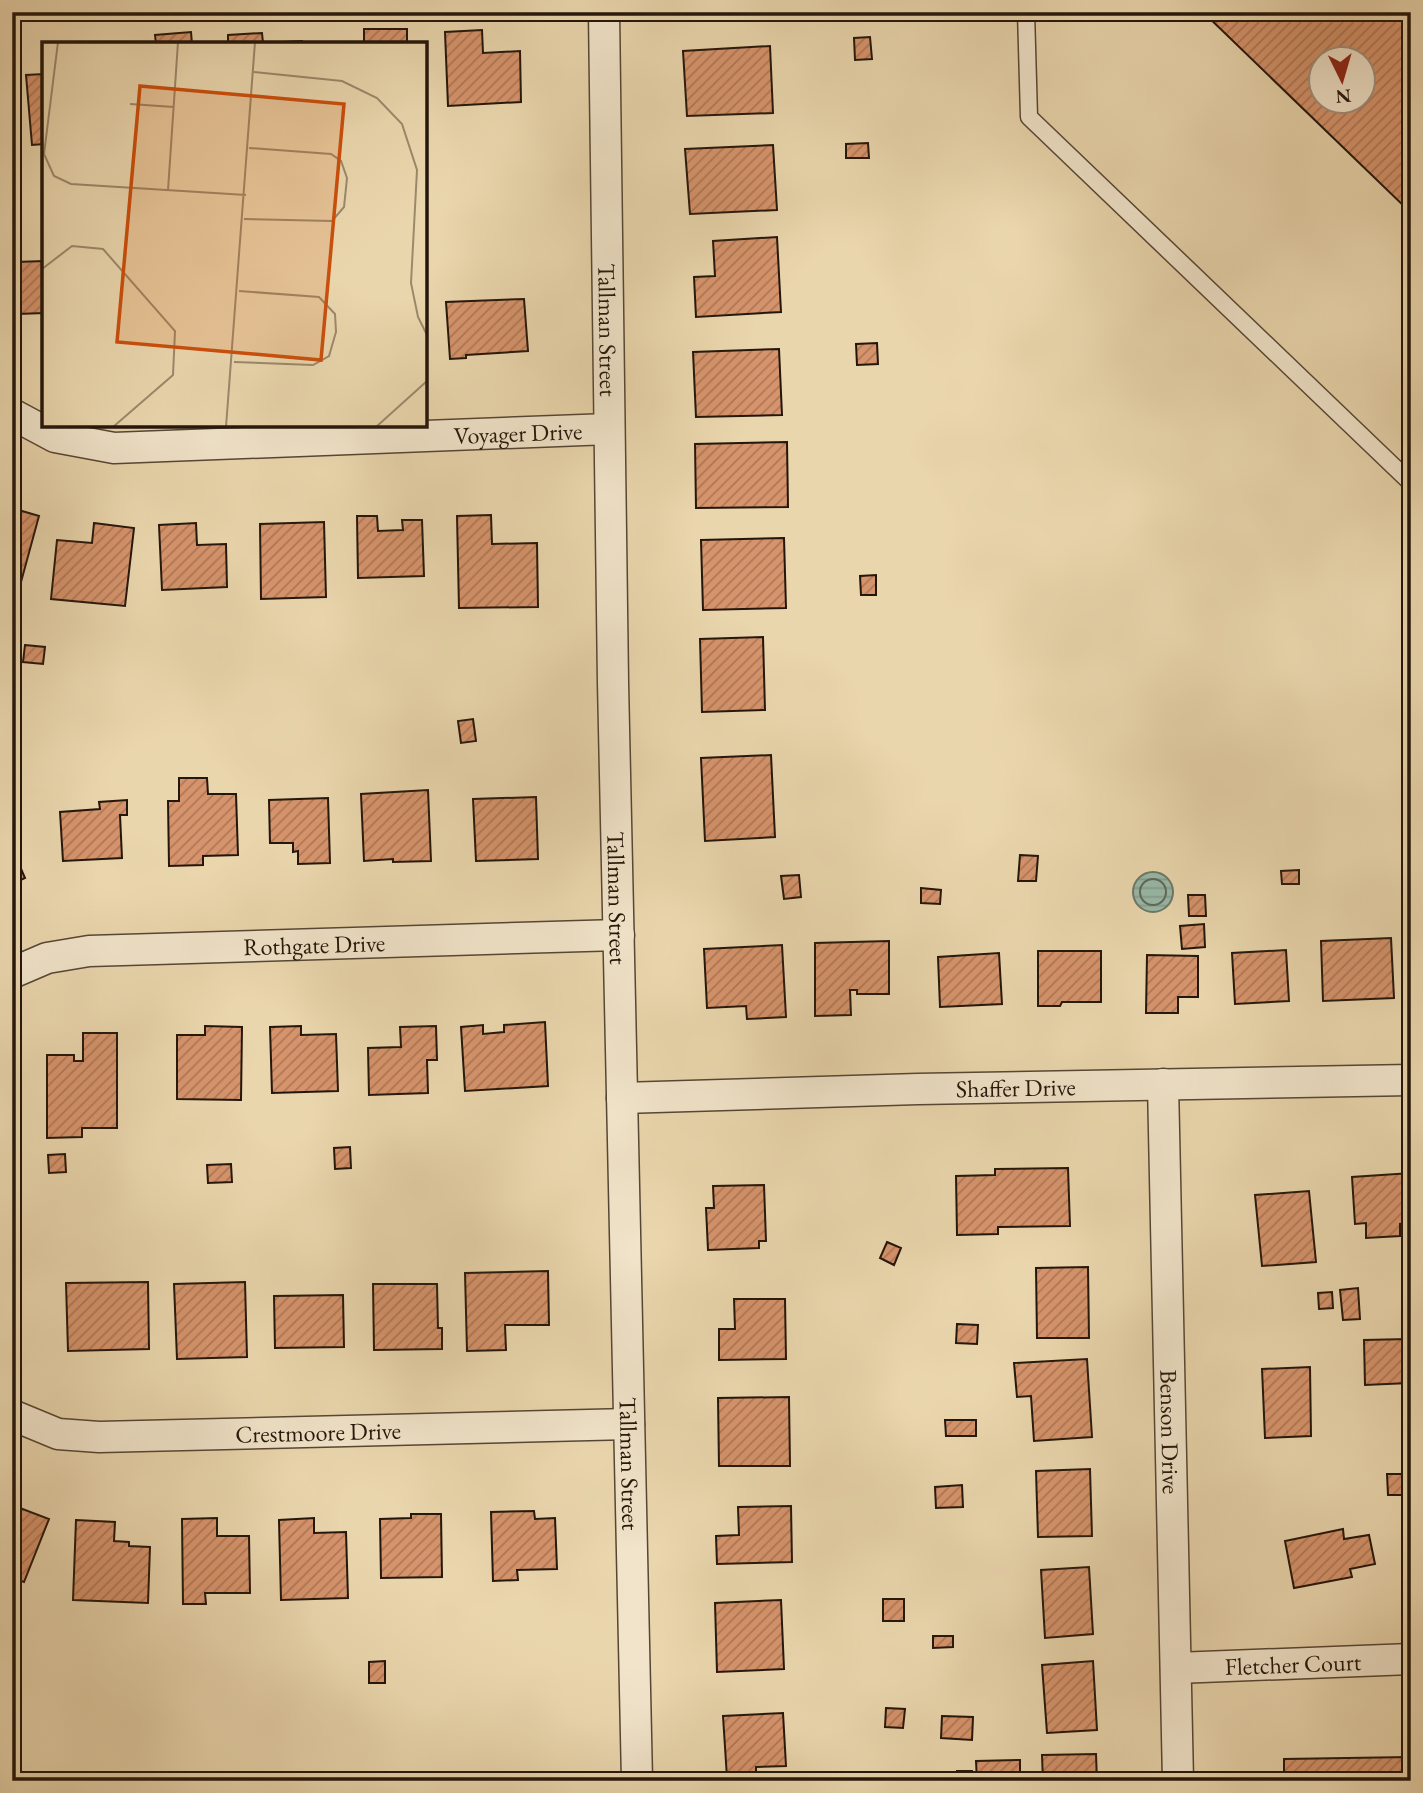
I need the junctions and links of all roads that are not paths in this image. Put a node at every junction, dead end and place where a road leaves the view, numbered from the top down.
1 (604, 12) edge
2 (1026, 12) edge
3 (12, 414) edge
4 (610, 429) junction
5 (1411, 483) edge
6 (619, 935) junction
7 (12, 973) edge
8 (1411, 1080) edge
9 (1163, 1084) junction
10 (622, 1098) junction
11 (12, 1415) edge
12 (629, 1424) junction
13 (1411, 1660) edge
14 (1176, 1668) junction
15 (637, 1781) edge
16 (1178, 1781) edge

1 - 4 street, Tallman Street
2 - 5 lane
3 - 4 street, Voyager Drive
4 - 6 street, Tallman Street
6 - 7 street, Rothgate Drive
6 - 10 street, Tallman Street
8 - 9 street, Shaffer Drive
9 - 10 street, Shaffer Drive
9 - 14 street, Benson Drive
10 - 12 street, Tallman Street
11 - 12 street, Crestmoore Drive
12 - 15 street, Tallman Street
13 - 14 street, Fletcher Court
14 - 16 street, Benson Drive

